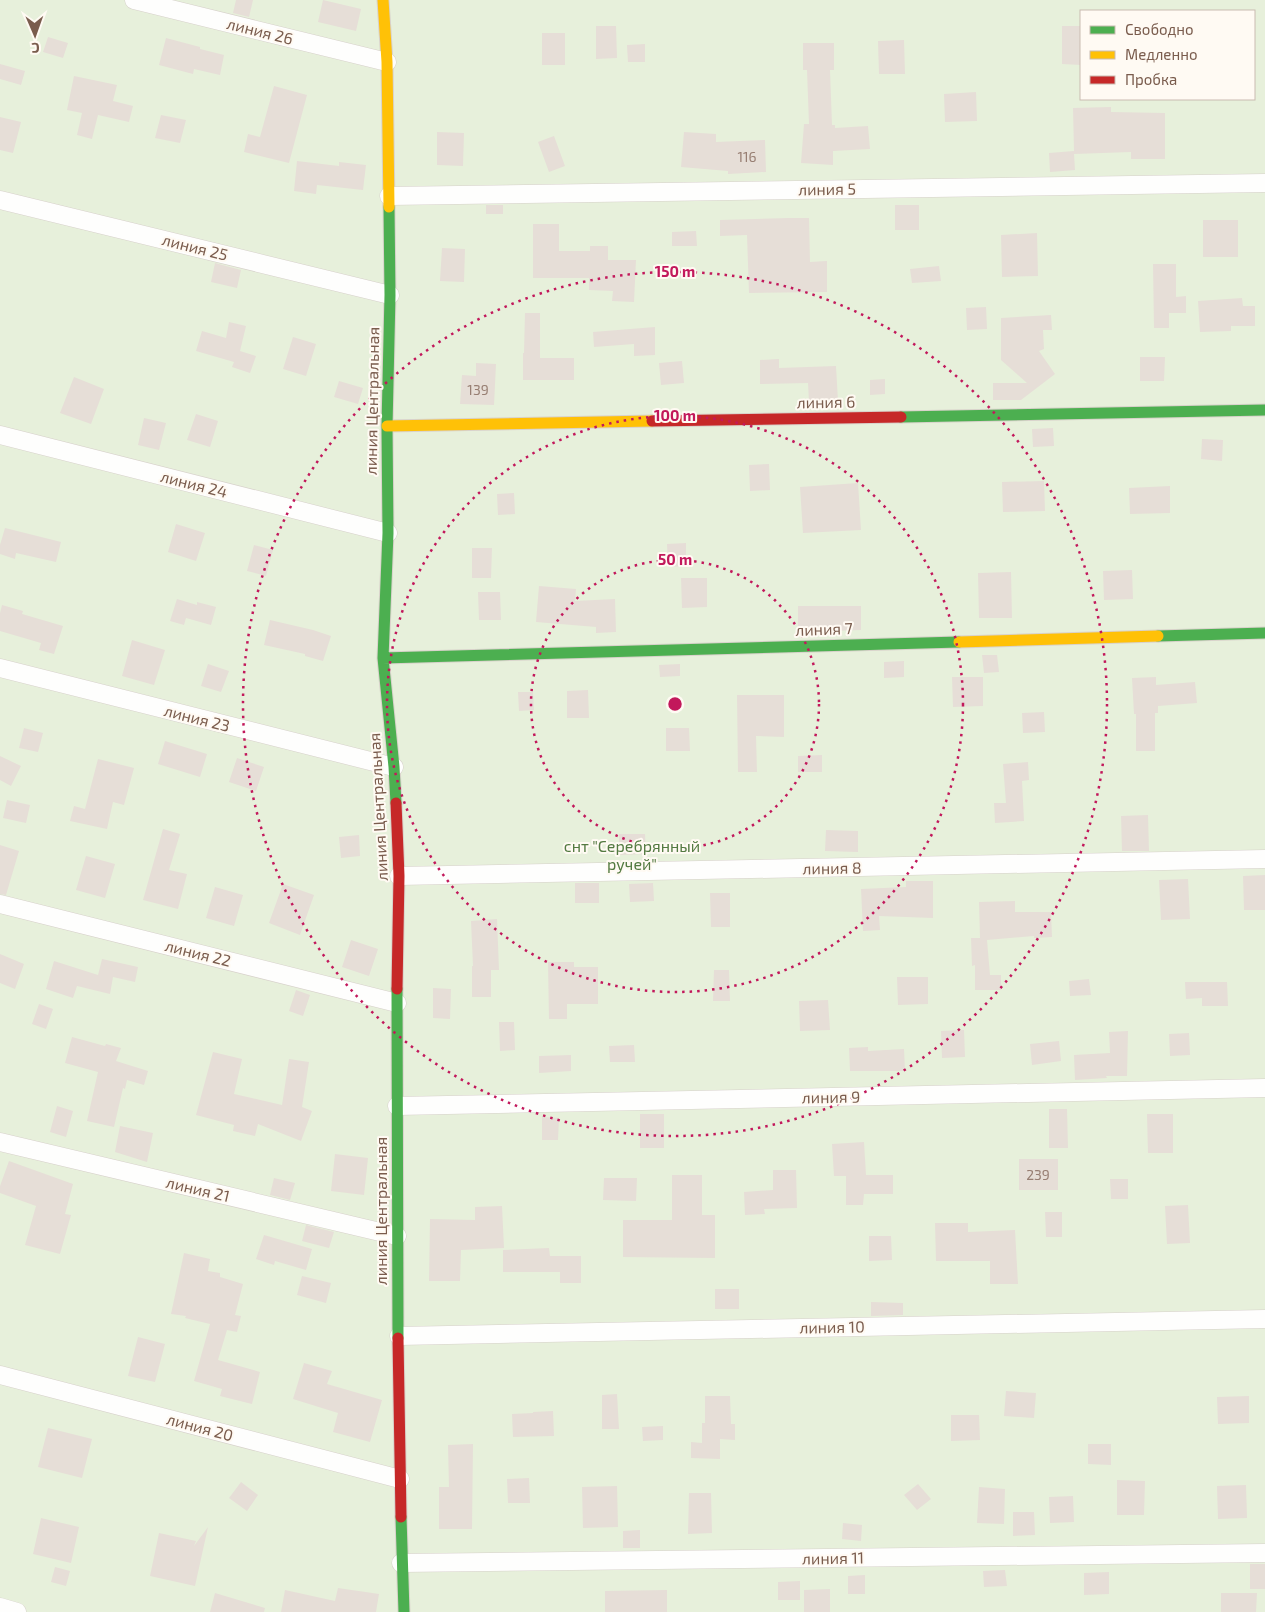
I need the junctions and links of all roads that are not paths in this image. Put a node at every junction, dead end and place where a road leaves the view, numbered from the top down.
1 (134, 0) edge
2 (383, 0) edge
3 (387, 62) junction
4 (1265, 183) edge
5 (388, 196) junction
6 (0, 200) edge
7 (390, 295) junction
8 (1265, 410) edge
9 (387, 426) junction
10 (0, 435) edge
11 (388, 533) junction
12 (1265, 633) edge
13 (383, 658) junction
14 (0, 668) edge
15 (394, 767) junction
16 (1265, 859) edge
17 (399, 876) junction
18 (0, 904) edge
19 (396, 1003) junction
20 (1265, 1088) edge
21 (398, 1106) junction
22 (0, 1142) edge
23 (397, 1236) junction
24 (1265, 1319) edge
25 (399, 1336) junction
26 (0, 1375) edge
27 (400, 1479) junction
28 (1265, 1553) edge
29 (401, 1563) junction
30 (0, 1607) edge
31 (17, 1612) edge
32 (404, 1612) edge

1 - 3 street, линия 26
2 - 3 street, линия Центральная
3 - 5 street, линия Центральная
4 - 5 street, линия 5
5 - 7 street, линия Центральная
6 - 7 street, линия 25
7 - 9 street, линия Центральная
8 - 9 street, линия 6
9 - 11 street, линия Центральная
10 - 11 street, линия 24
11 - 13 street, линия Центральная
12 - 13 street, линия 7
13 - 15 street, линия Центральная
14 - 15 street, линия 23
15 - 17 street, линия Центральная
16 - 17 street, линия 8
17 - 19 street, линия Центральная
18 - 19 street, линия 22
19 - 21 street, линия Центральная
20 - 21 street, линия 9
21 - 23 street, линия Центральная
22 - 23 street, линия 21
23 - 25 street, линия Центральная
24 - 25 street, линия 10
25 - 27 street, линия Центральная
26 - 27 street, линия 20
27 - 29 street, линия Центральная
28 - 29 street, линия 11
29 - 32 street, линия Центральная
30 - 31 street

